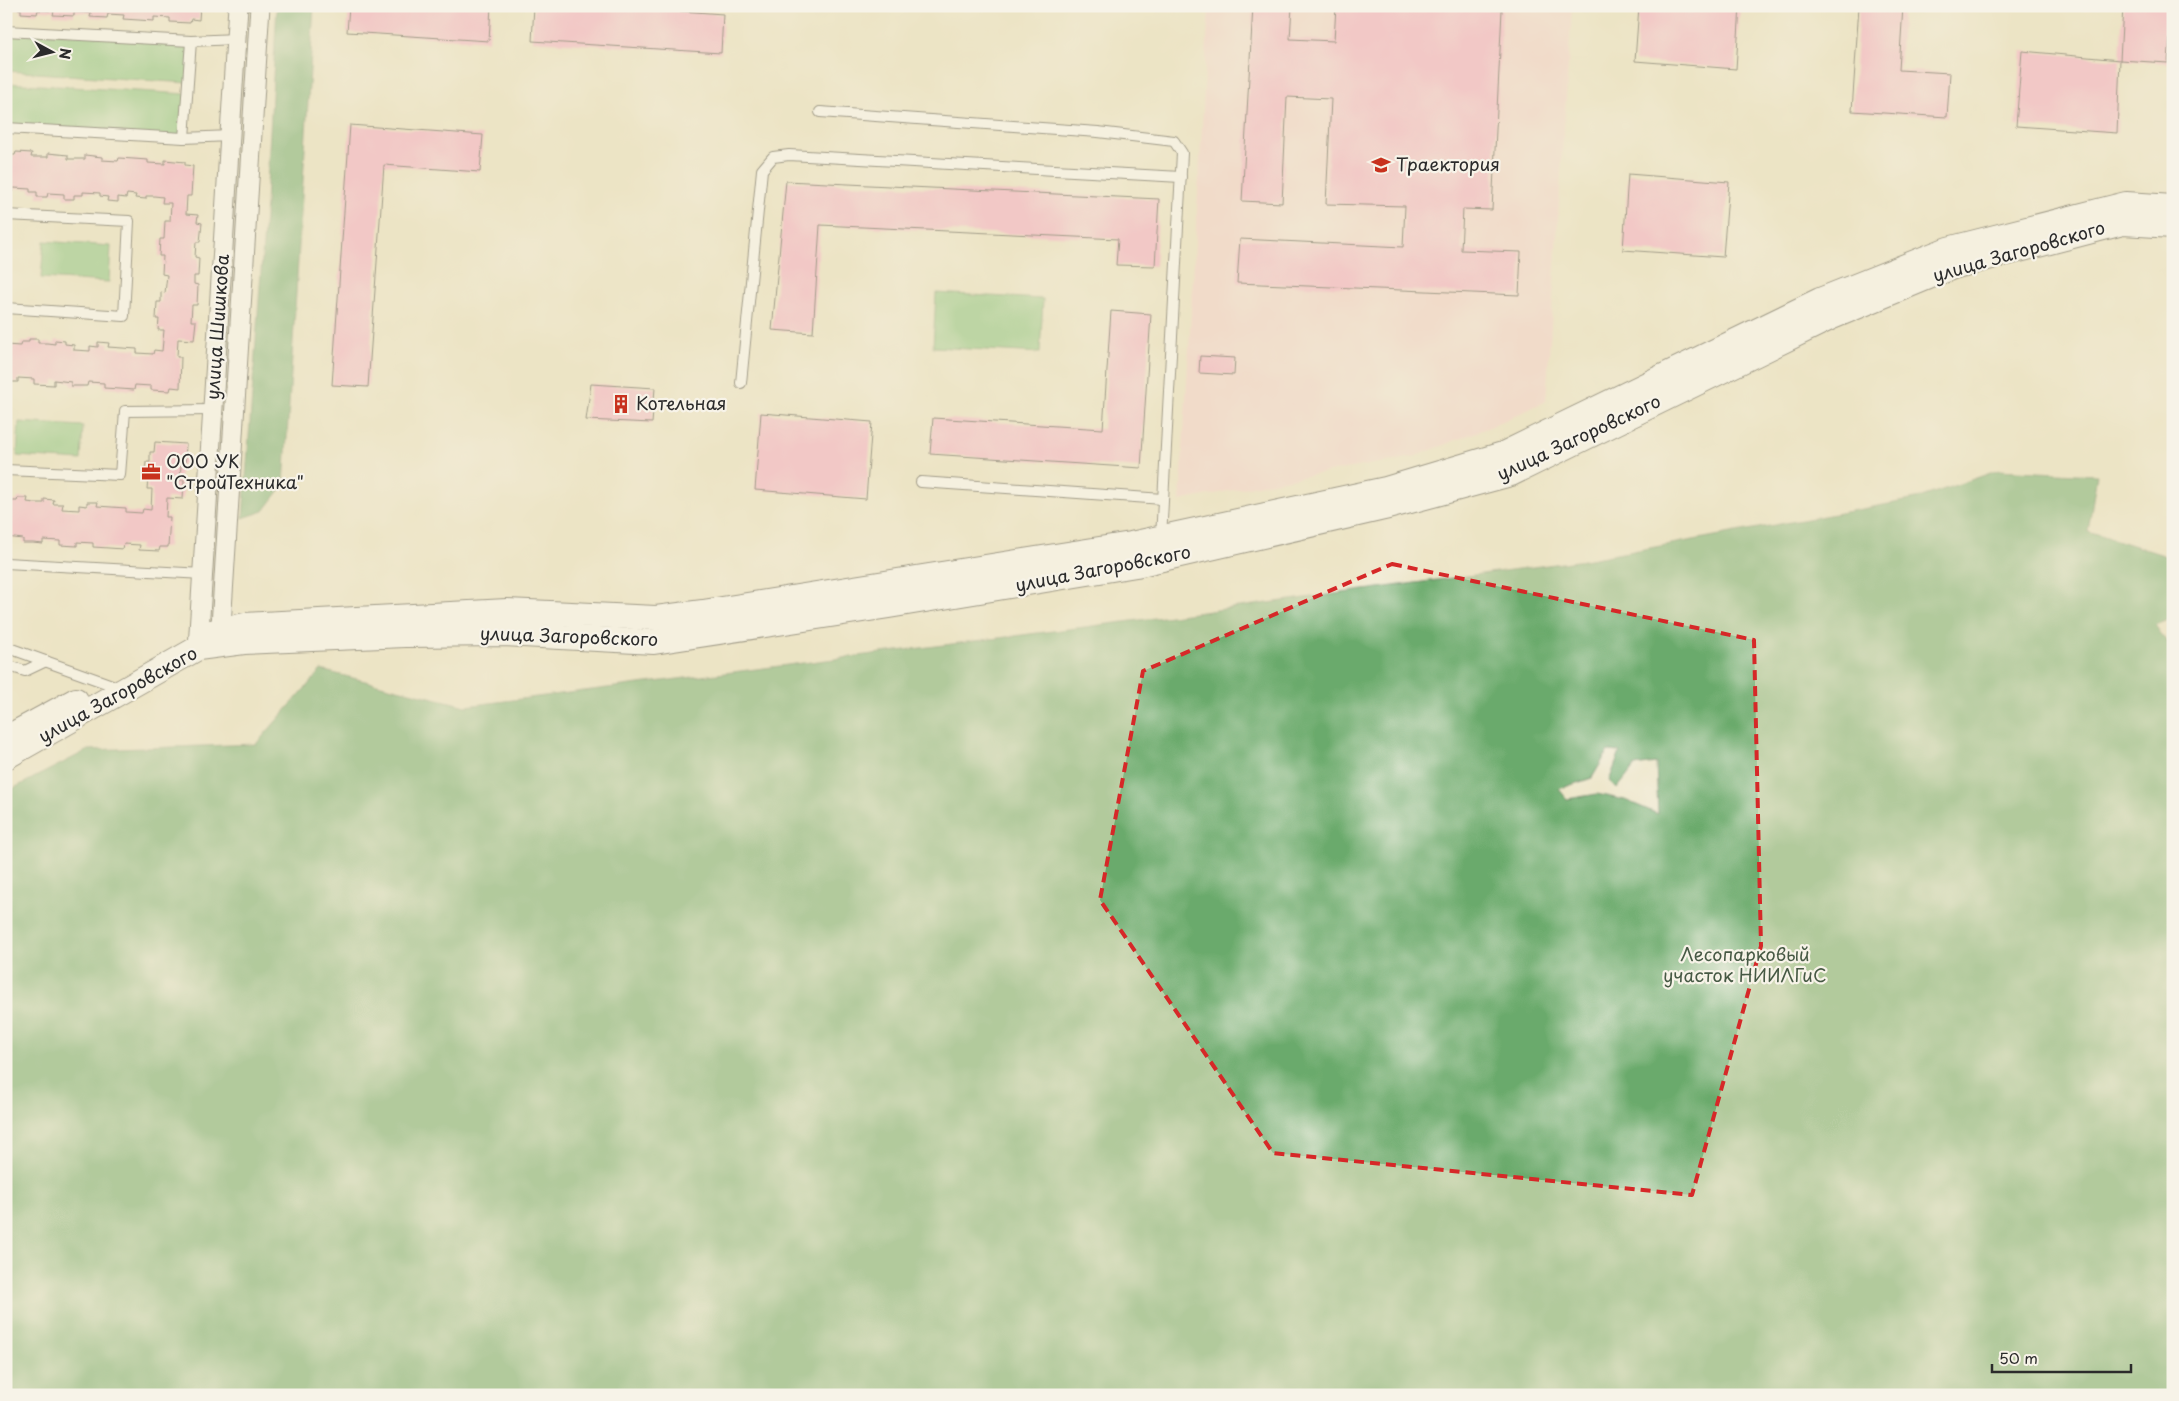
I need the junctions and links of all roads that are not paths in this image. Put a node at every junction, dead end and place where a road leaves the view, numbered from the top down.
1 (238, 6) edge
2 (260, 6) edge
3 (6, 30) edge
4 (236, 38) junction
5 (191, 41) junction
6 (820, 112) dead end
7 (6, 128) edge
8 (230, 136) junction
9 (184, 138) junction
10 (1181, 177) junction
11 (2173, 206) edge
12 (6, 215) edge
13 (2173, 226) edge
14 (6, 308) edge
15 (741, 383) dead end
16 (213, 410) junction
17 (6, 470) edge
18 (921, 482) dead end
19 (1163, 498) junction
20 (1161, 538) junction
21 (6, 563) edge
22 (203, 574) junction
23 (209, 640) junction
24 (6, 646) edge
25 (46, 661) junction
26 (6, 664) edge
27 (117, 687) junction
28 (6, 738) edge
29 (6, 757) edge

1 - 4 street, улица Шишкова
2 - 23 street, улица Шишкова
3 - 5 lane
4 - 5 lane
4 - 8 street, улица Шишкова
5 - 9 lane
6 - 10 lane
7 - 9 lane
8 - 9 lane
8 - 16 street, улица Шишкова
10 - 15 lane
10 - 19 lane
11 - 20 street, улица Загоровского
12 - 14 lane
13 - 23 street, улица Загоровского
16 - 17 lane
16 - 22 street, улица Шишкова
18 - 19 lane
19 - 20 lane
20 - 23 street, улица Загоровского
21 - 22 lane
22 - 23 street, улица Шишкова
23 - 27 street, улица Загоровского
24 - 25 lane
25 - 26 lane
25 - 27 lane
27 - 28 street, улица Загоровского
27 - 29 street, улица Загоровского

